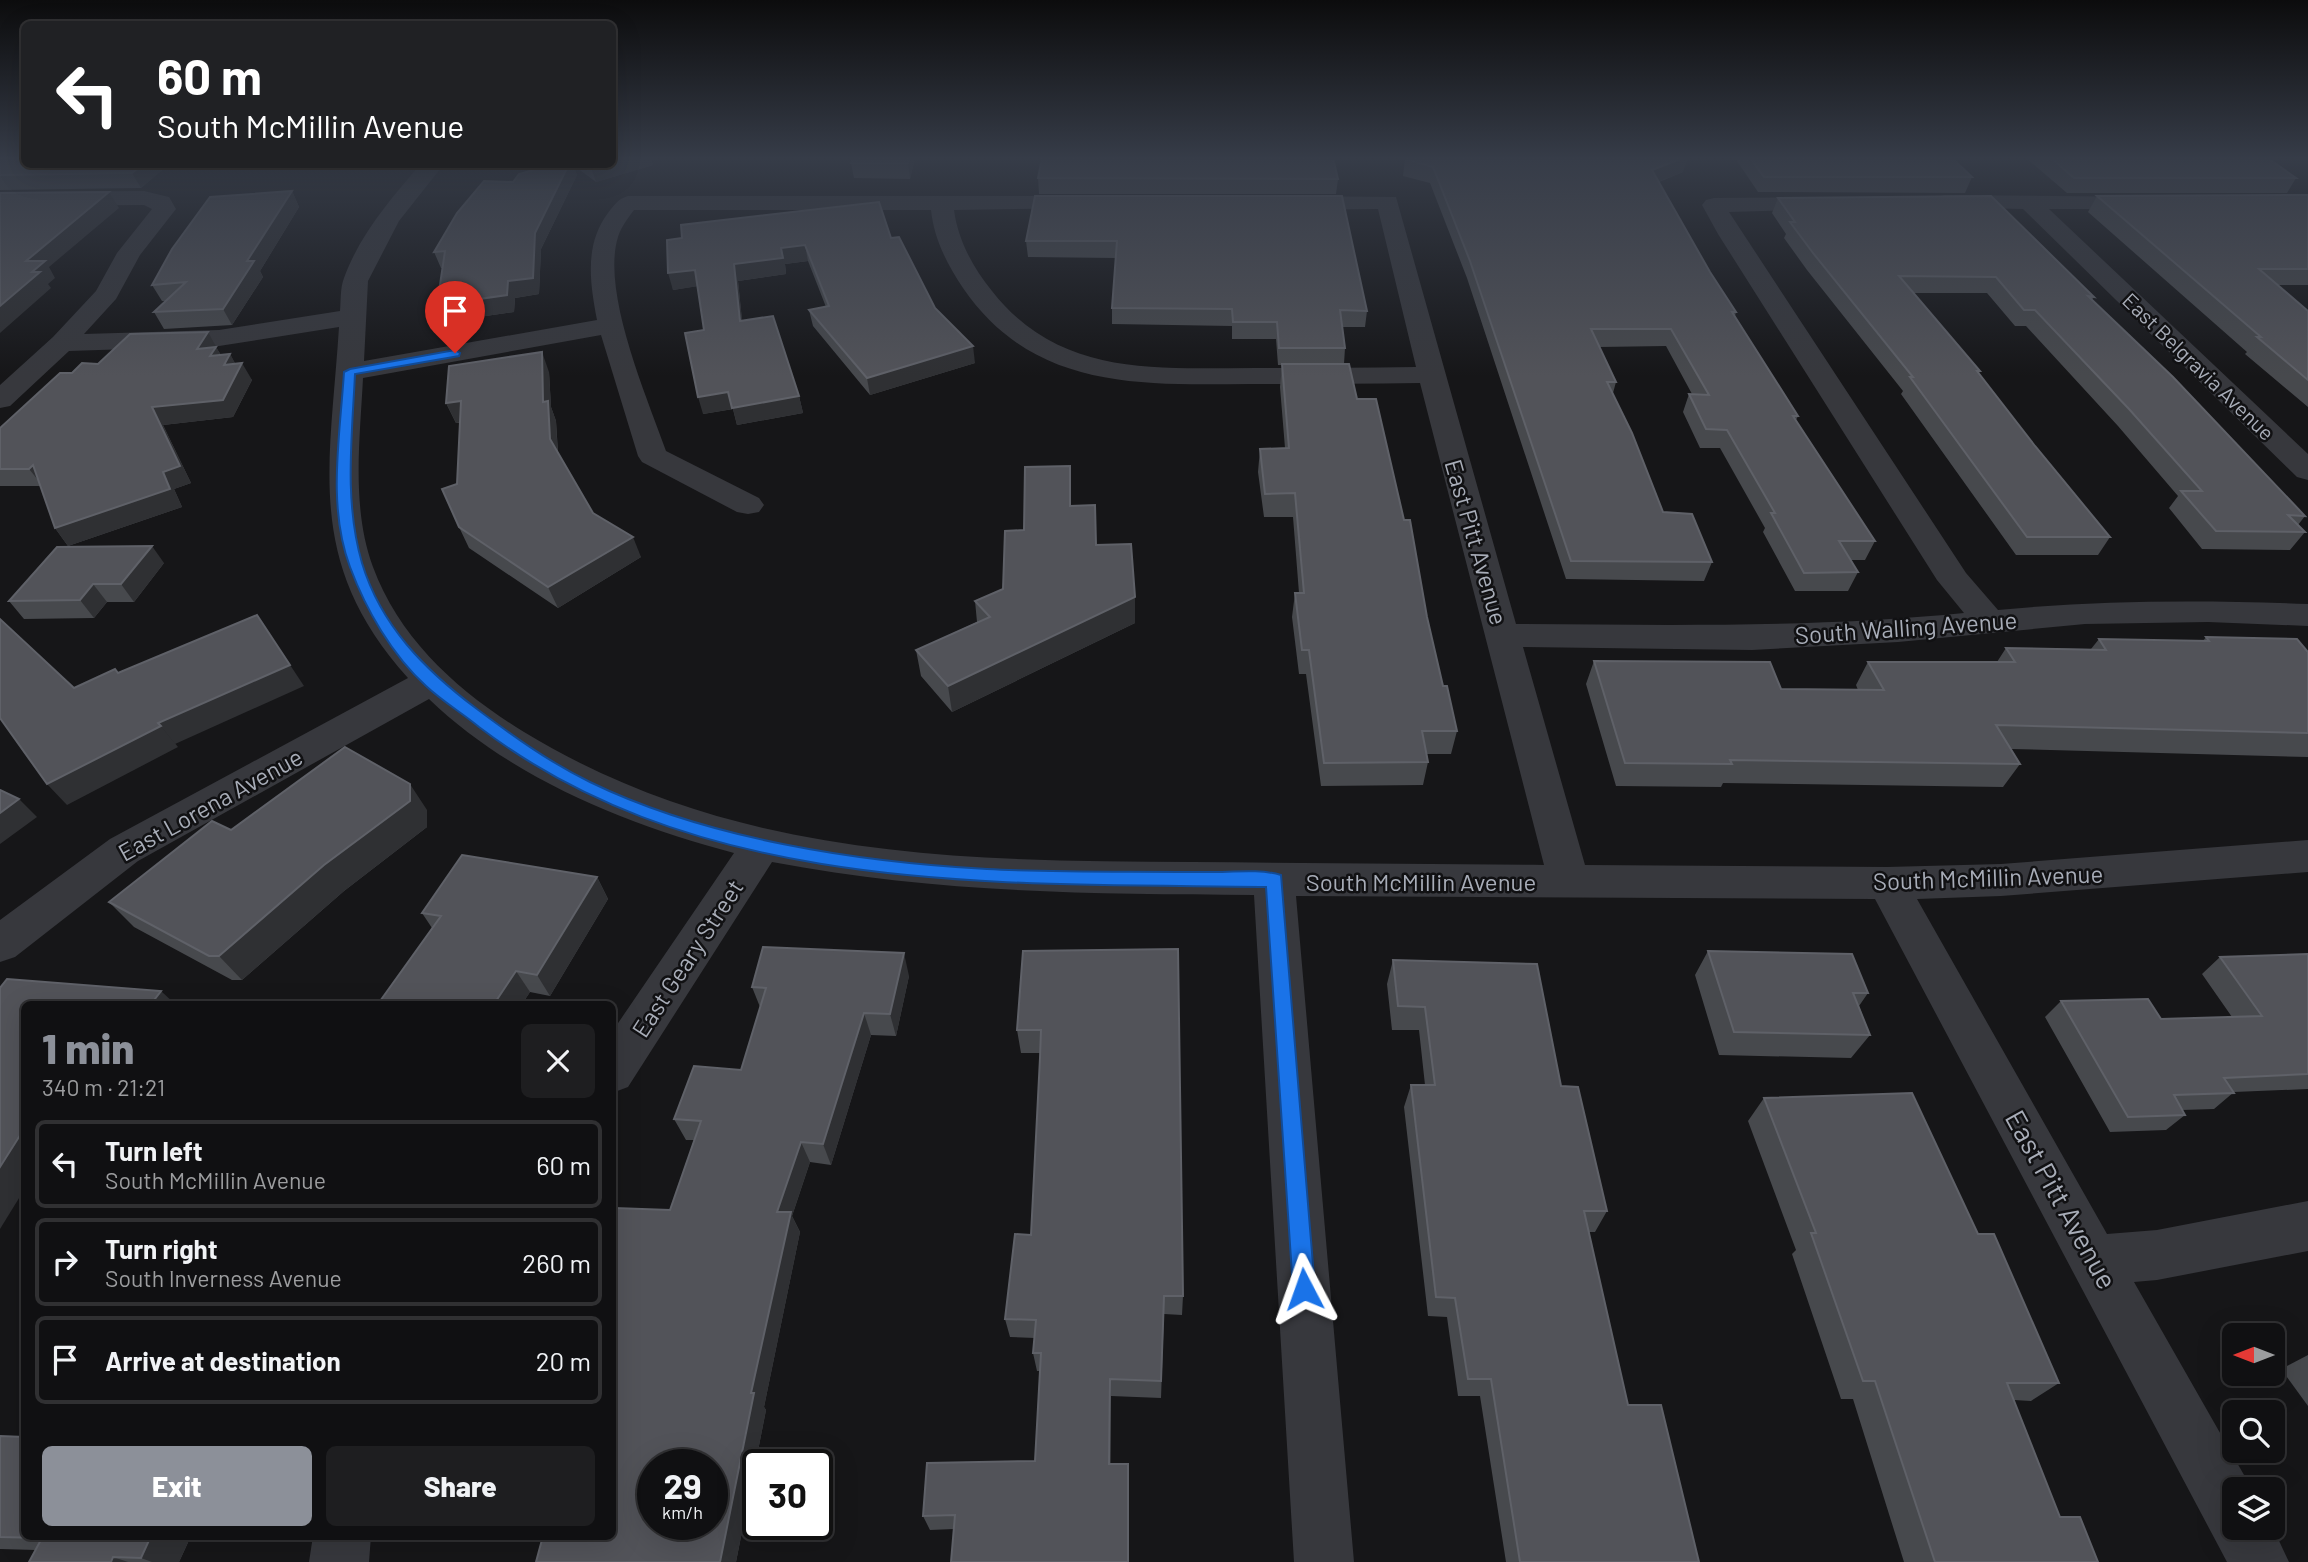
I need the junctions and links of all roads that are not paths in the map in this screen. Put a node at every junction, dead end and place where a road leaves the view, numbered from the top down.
1 (147, 231) edge
2 (380, 231) edge
3 (609, 231) edge
4 (947, 231) edge
5 (1395, 231) edge
6 (1728, 231) edge
7 (2059, 231) edge
8 (352, 317) junction
9 (612, 326) junction
10 (62, 343) junction
11 (350, 372) junction
12 (1430, 375) junction
13 (0, 400) edge
14 (2308, 471) edge
15 (748, 505) dead end
16 (2308, 615) edge
17 (1989, 621) junction
18 (1504, 635) junction
19 (430, 682) junction
20 (762, 844) junction
21 (2308, 856) edge
22 (1275, 880) junction
23 (1569, 881) junction
24 (1887, 883) junction
25 (0, 944) edge
26 (616, 1066) edge
27 (2308, 1226) edge
28 (2096, 1260) junction
29 (2222, 1493) edge
30 (342, 1540) edge
31 (2247, 1540) edge
32 (339, 1562) edge
33 (1324, 1562) edge
34 (2259, 1562) edge

1 - 10 street
2 - 8 street, South McMillin Avenue
3 - 9 street
4 - 12 street
5 - 12 street, East Pitt Avenue
6 - 17 street
7 - 14 street, East Belgravia Avenue
8 - 10 street
8 - 11 street, South McMillin Avenue
9 - 11 street
9 - 15 street
10 - 13 street
11 - 19 street, South McMillin Avenue
12 - 18 street, East Pitt Avenue
16 - 17 street, South Walling Avenue
17 - 18 street, South Walling Avenue
18 - 23 street, East Pitt Avenue
19 - 20 street, South McMillin Avenue
19 - 25 street, East Lorena Avenue
20 - 22 street, South McMillin Avenue
20 - 26 street, East Geary Street
21 - 24 street, South McMillin Avenue
22 - 23 street, South McMillin Avenue
22 - 33 street
23 - 24 street, South McMillin Avenue
24 - 28 street, East Pitt Avenue
27 - 28 street
28 - 29 street, East Pitt Avenue
30 - 32 street
31 - 34 street

